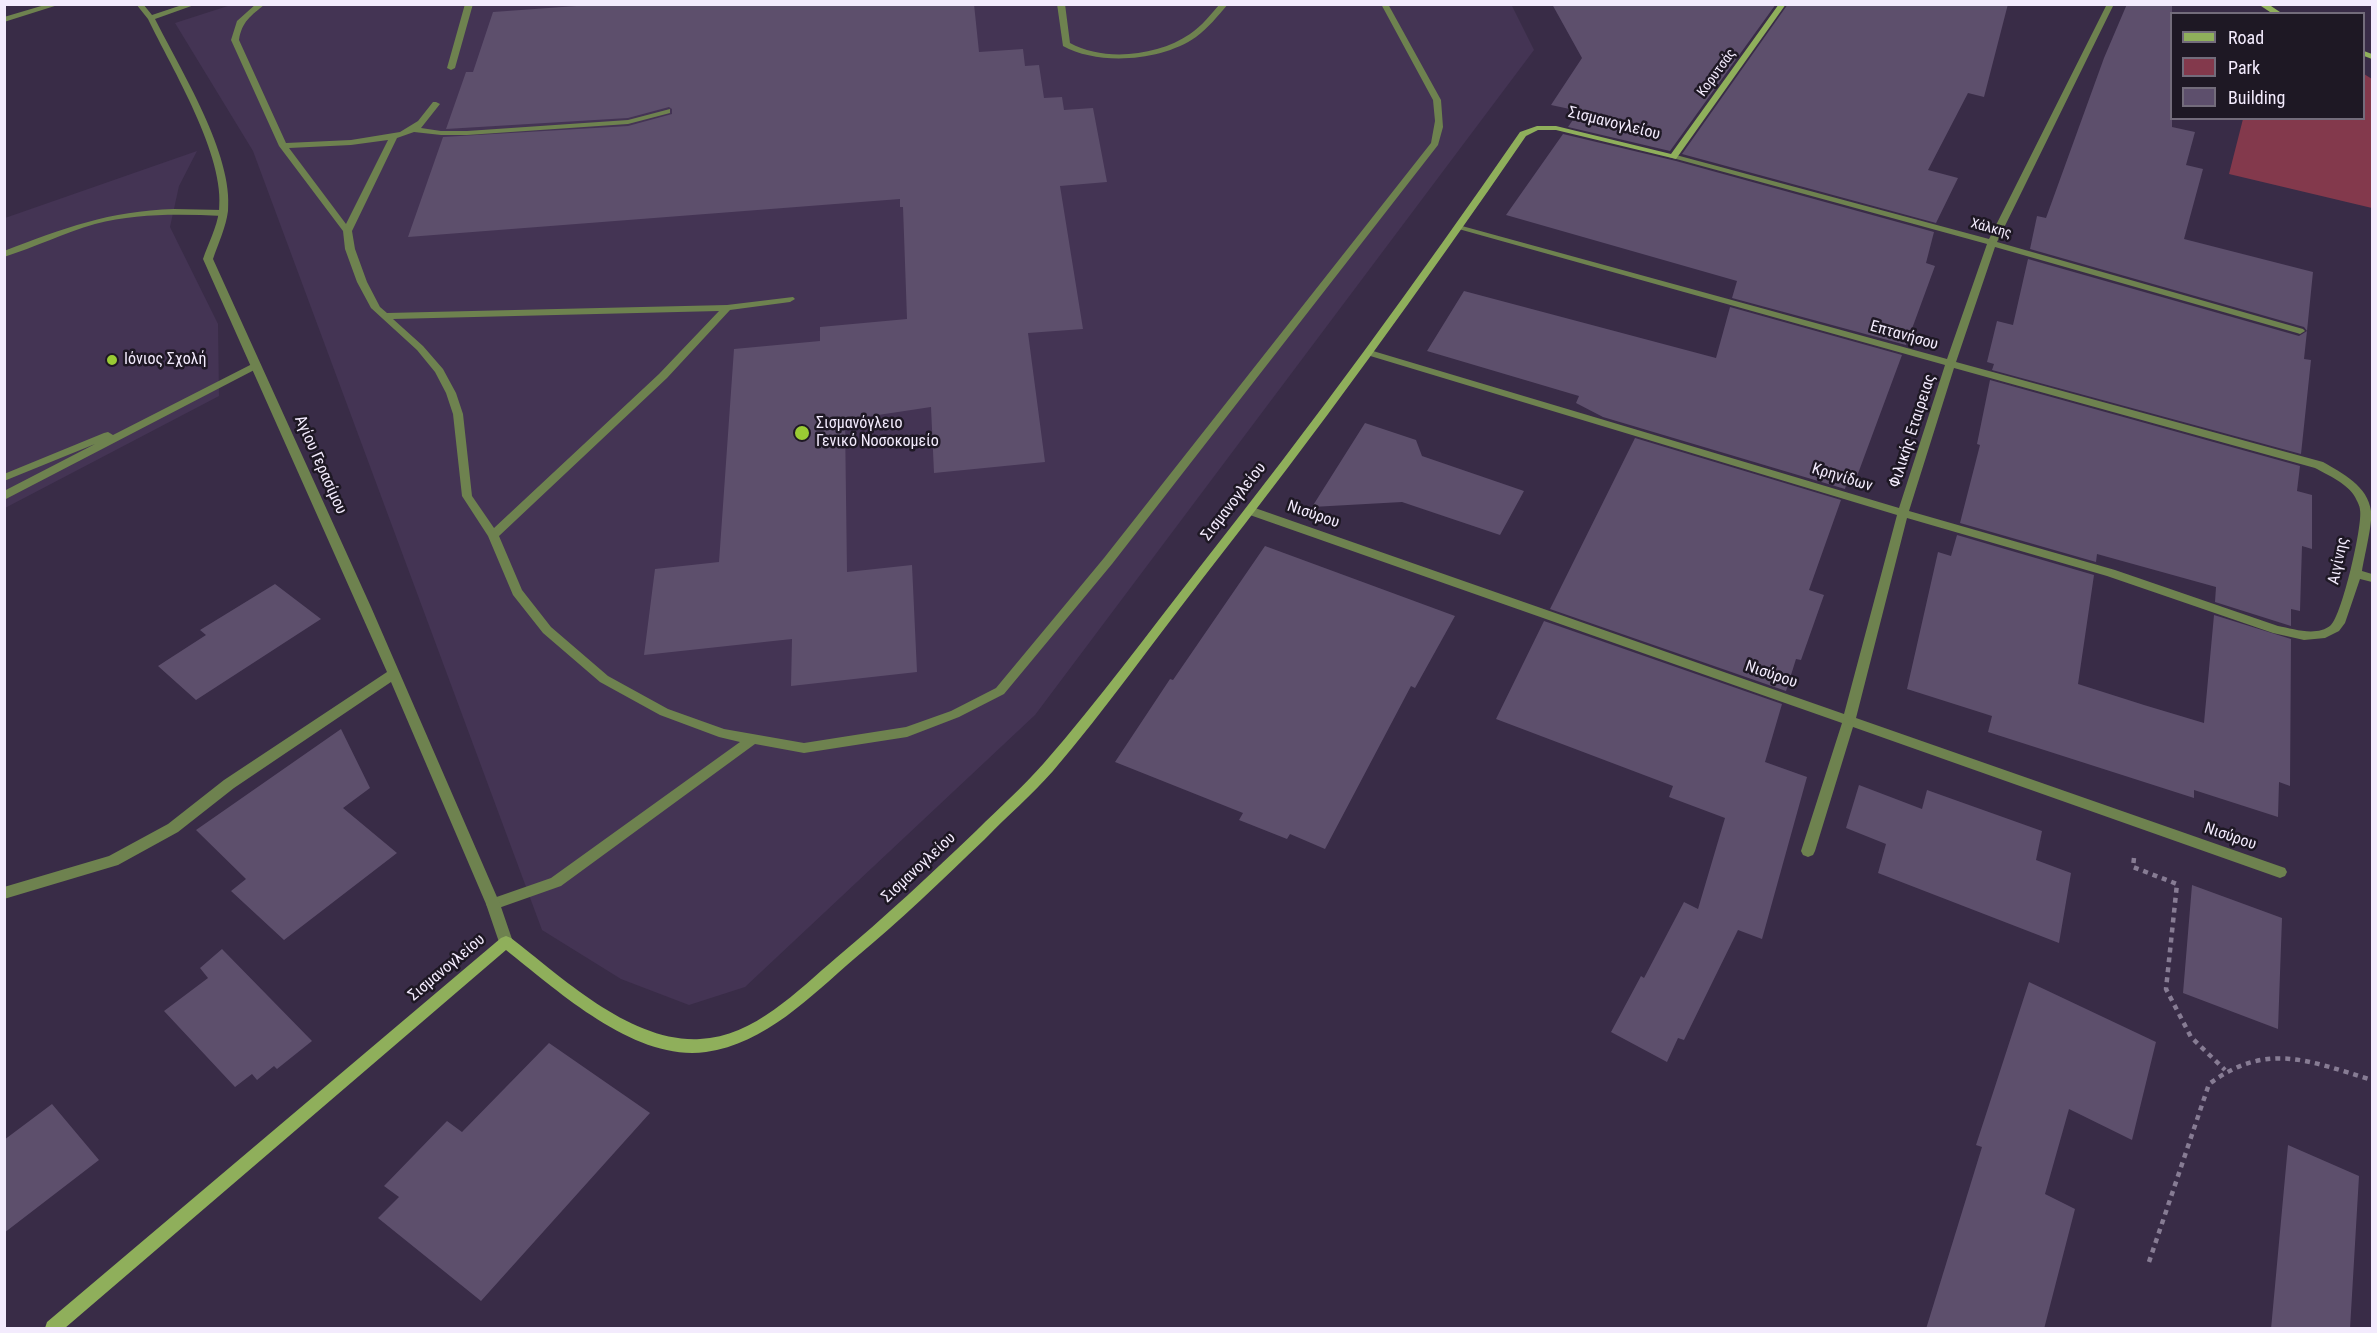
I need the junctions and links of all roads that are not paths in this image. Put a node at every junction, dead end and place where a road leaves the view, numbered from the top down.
1 (58, 4) edge
2 (139, 4) edge
3 (194, 4) edge
4 (262, 4) edge
5 (469, 4) edge
6 (1061, 4) edge
7 (1225, 4) edge
8 (1384, 4) edge
9 (1783, 4) edge
10 (2110, 4) edge
11 (2261, 4) edge
12 (2276, 12) edge
13 (151, 18) junction
14 (4, 20) edge
15 (451, 68) dead end
16 (436, 104) dead end
17 (667, 111) dead end
18 (414, 129) junction
19 (395, 134) junction
20 (283, 146) junction
21 (1673, 157) junction
22 (223, 213) junction
23 (1459, 228) junction
24 (347, 231) junction
25 (1992, 243) junction
26 (4, 254) edge
27 (790, 299) dead end
28 (727, 308) junction
29 (386, 316) junction
30 (2300, 331) dead end
31 (1370, 353) junction
32 (256, 364) junction
33 (1950, 365) junction
34 (160, 415) junction
35 (2339, 476) joint
36 (4, 478) edge
37 (4, 496) edge
38 (1251, 511) junction
39 (1903, 513) junction
40 (493, 535) junction
41 (2356, 574) junction
42 (2373, 578) edge
43 (2304, 636) joint
44 (394, 674) junction
45 (1849, 720) junction
46 (752, 740) junction
47 (1808, 851) dead end
48 (2280, 872) dead end
49 (4, 893) edge
50 (493, 904) junction
51 (506, 942) junction
52 (53, 1329) edge

1 - 14 street
2 - 13 street, Αγίου Γερασίμου
3 - 13 street
4 - 20 street
5 - 15 street
6 - 7 street
8 - 46 street
9 - 21 street, Κορυτσάς
10 - 25 street, Φιλικής Εταιρειας
11 - 12 street
13 - 22 street, Αγίου Γερασίμου
16 - 18 street
17 - 18 street
18 - 19 street
19 - 20 street
19 - 24 street
20 - 24 street
21 - 23 street, Σισμανογλείου
21 - 25 street, Χάλκης
22 - 26 street
22 - 32 street, Αγίου Γερασίμου
23 - 31 street, Σισμανογλείου
23 - 33 street, Επτανήσου
24 - 29 street
25 - 30 street, Χάλκης
25 - 33 street, Φιλικής Εταιρειας
27 - 28 street
28 - 29 street
28 - 40 street
29 - 40 street
31 - 38 street, Σισμανογλείου
31 - 39 street, Κρηνίδων
32 - 34 street
32 - 44 street, Αγίου Γερασίμου
33 - 35 street, Επτανήσου
33 - 39 street, Φιλικής Εταιρειας
34 - 36 street
34 - 37 street
35 - 41 street, Αιγίνης
38 - 45 street, Νισύρου
38 - 51 street, Σισμανογλείου
39 - 43 street, Κρηνίδων
39 - 45 street, Φιλικής Εταιρειας
40 - 46 street
41 - 42 street
41 - 43 street, Αιγίνης
44 - 49 street
44 - 50 street, Αγίου Γερασίμου
45 - 47 street, Φιλικής Εταιρειας
45 - 48 street, Νισύρου
46 - 50 street
50 - 51 street, Αγίου Γερασίμου
51 - 52 street, Σισμανογλείου

